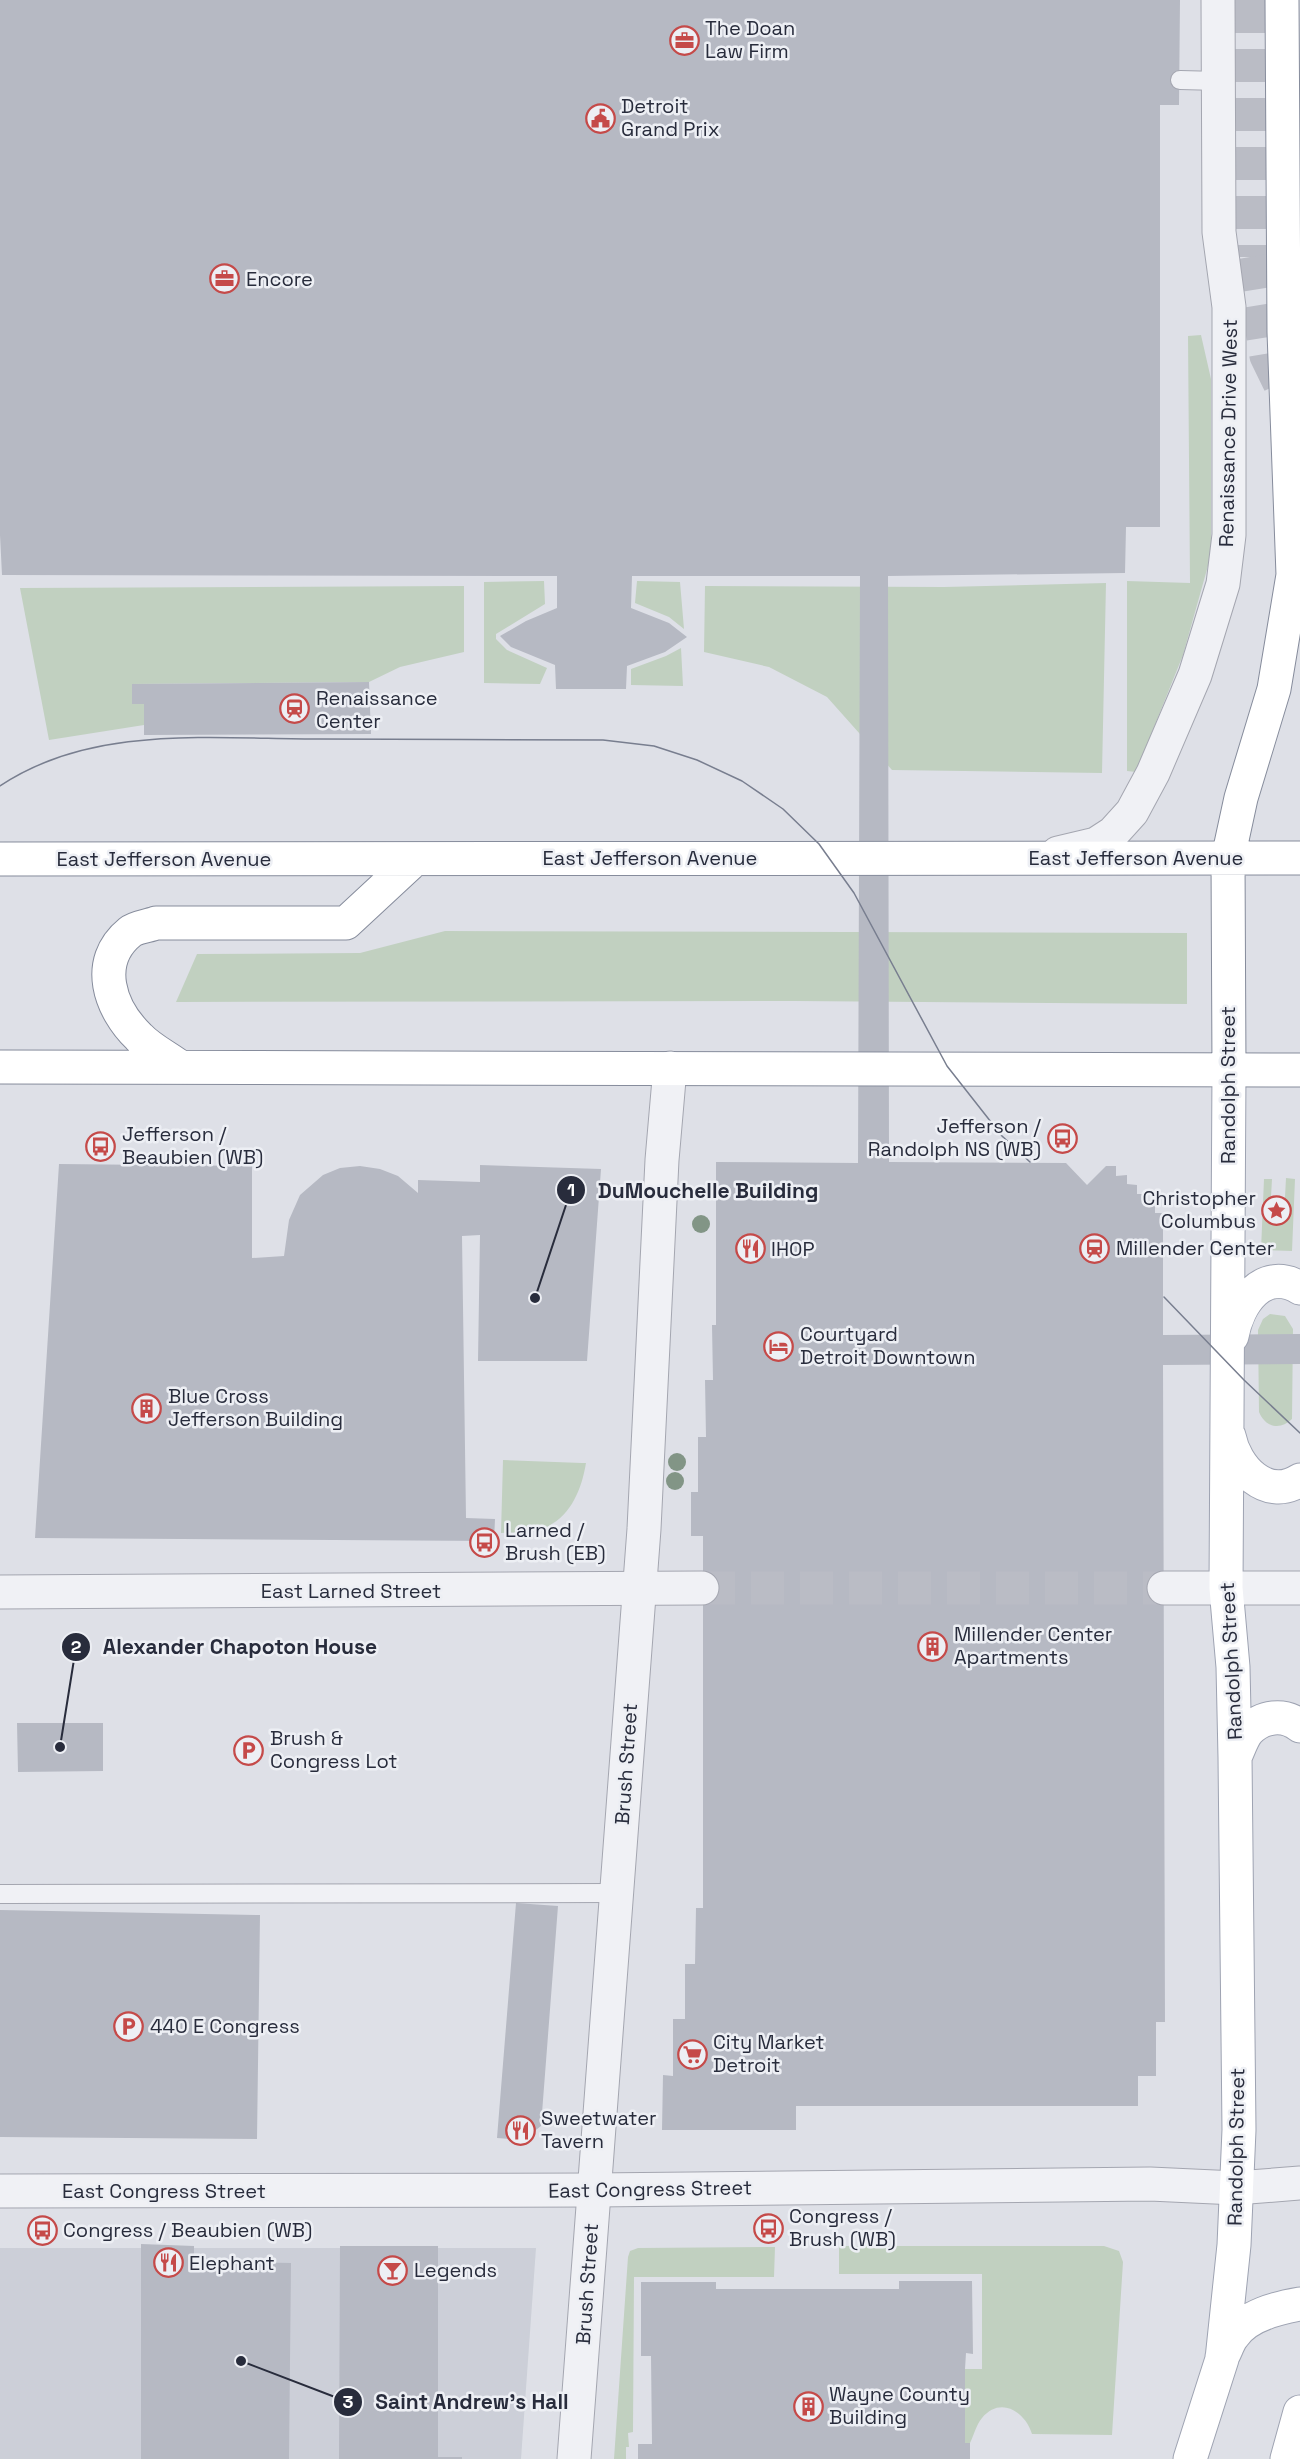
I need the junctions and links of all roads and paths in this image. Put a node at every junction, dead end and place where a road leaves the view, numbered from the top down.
1 (1218, 0) edge
2 (1282, 0) edge
3 (1180, 80) dead end
4 (1219, 81) junction
5 (1292, 331) edge
6 (1294, 453) edge
7 (1296, 571) edge
8 (1039, 858) junction
9 (1228, 858) junction
10 (1300, 858) edge
11 (0, 859) edge
12 (415, 859) junction
13 (0, 1067) edge
14 (180, 1067) junction
15 (670, 1068) junction
16 (1229, 1070) junction
17 (1300, 1070) edge
18 (1300, 1288) edge
19 (1226, 1357) junction
20 (1226, 1419) junction
21 (1300, 1480) edge
22 (702, 1588) tunnel mouth
23 (1164, 1588) tunnel mouth
24 (1226, 1588) junction
25 (1300, 1588) edge
26 (639, 1590) junction
27 (0, 1592) edge
28 (1300, 1726) edge
29 (1235, 1757) junction
30 (616, 1893) junction
31 (0, 1894) edge
32 (1300, 2182) edge
33 (1236, 2188) junction
34 (594, 2190) junction
35 (0, 2191) edge
36 (1300, 2304) edge
37 (1221, 2359) junction
38 (1300, 2412) edge
39 (574, 2459) edge
40 (1190, 2459) edge
41 (1287, 2459) edge

1 - 4 street, Renaissance Drive West
2 - 5 main road, Randolph Street
3 - 4 lane
4 - 8 street, Renaissance Drive West
5 - 6 main road, Randolph Street
6 - 7 main road, Randolph Street
7 - 9 main road, Randolph Street
8 - 9 main road, East Jefferson Avenue
8 - 12 main road, East Jefferson Avenue
9 - 10 main road, East Jefferson Avenue
9 - 16 main road, Randolph Street
11 - 12 main road, East Jefferson Avenue
12 - 14 main road
13 - 14 main road
14 - 15 main road
15 - 16 main road
15 - 26 street, Brush Street
16 - 17 main road
16 - 19 main road, Randolph Street
18 - 19 main road
19 - 20 main road, Randolph Street
20 - 21 main road
20 - 24 main road, Randolph Street
22 - 26 street, East Larned Street
23 - 24 street
24 - 25 street
24 - 29 main road, Randolph Street
26 - 27 street, East Larned Street
26 - 30 street, Brush Street
28 - 29 main road
29 - 33 main road, Randolph Street
30 - 31 lane
30 - 34 street, Brush Street
32 - 33 street, East Congress Street
33 - 34 street, East Congress Street
33 - 37 main road, Randolph Street
34 - 35 street, East Congress Street
34 - 39 street, Brush Street
36 - 37 main road
37 - 40 main road, Randolph Street
38 - 41 main road

